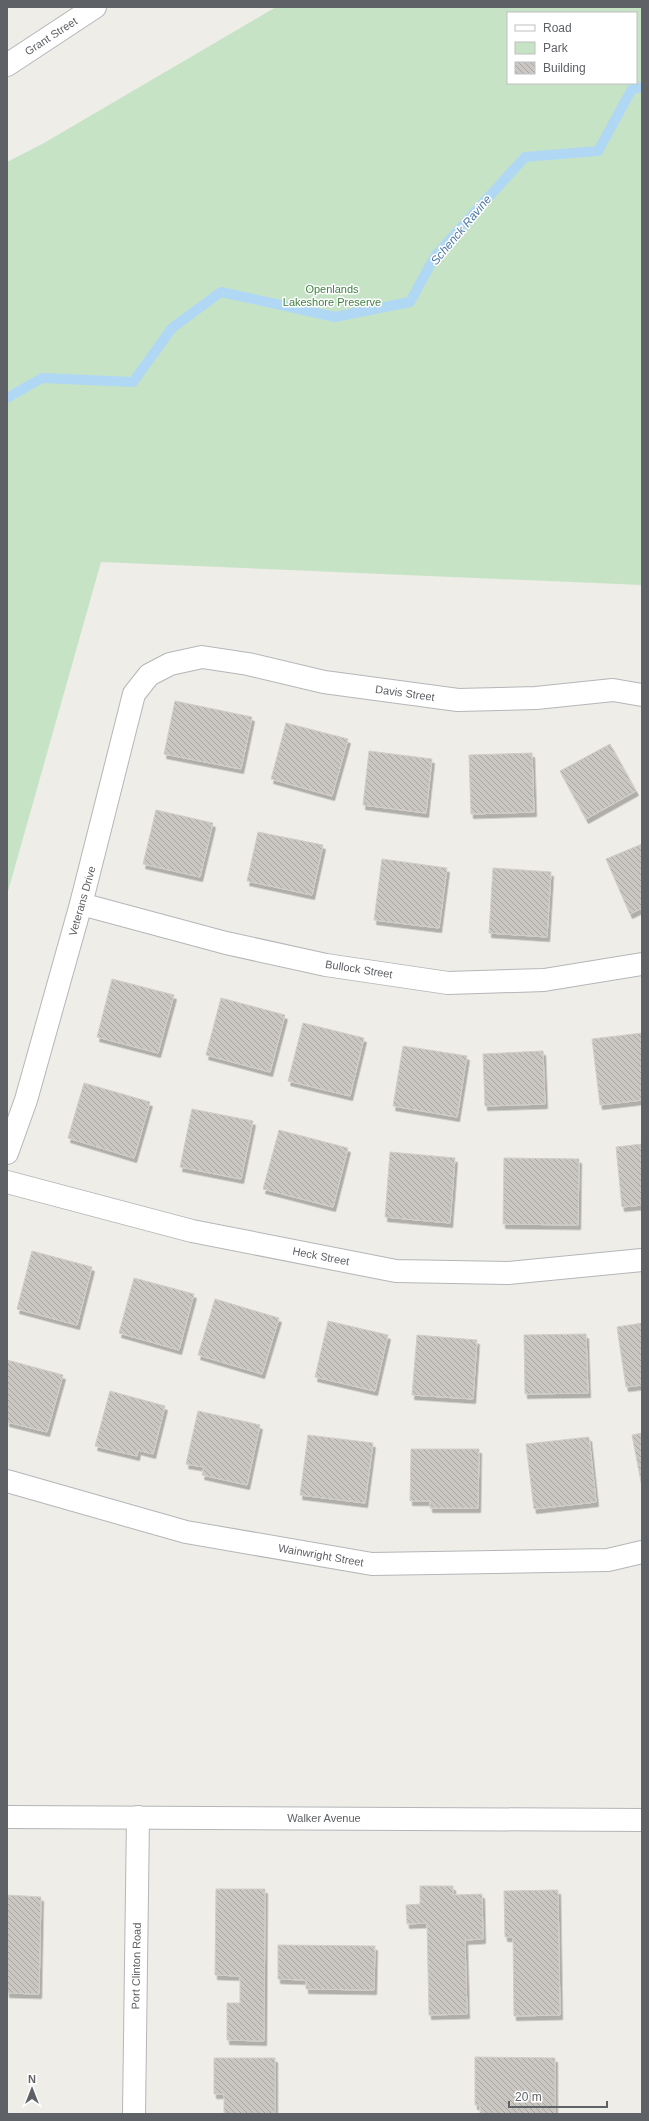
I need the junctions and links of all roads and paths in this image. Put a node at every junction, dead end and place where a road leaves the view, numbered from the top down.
1 (95, 7) edge
2 (7, 65) edge
3 (170, 664) joint
4 (642, 695) edge
5 (81, 904) junction
6 (642, 964) edge
7 (7, 1152) edge
8 (7, 1182) edge
9 (642, 1260) edge
10 (7, 1481) edge
11 (642, 1552) edge
12 (7, 1817) edge
13 (138, 1817) junction
14 (642, 1820) edge
15 (134, 2114) edge

1 - 2 street, Grant Street
3 - 4 street, Davis Street
3 - 5 street, Veterans Drive
5 - 6 street, Bullock Street
5 - 7 street, Veterans Drive
8 - 9 street, Heck Street
10 - 11 street, Wainwright Street
12 - 13 street, Walker Avenue
13 - 14 street, Walker Avenue
13 - 15 street, Port Clinton Road

